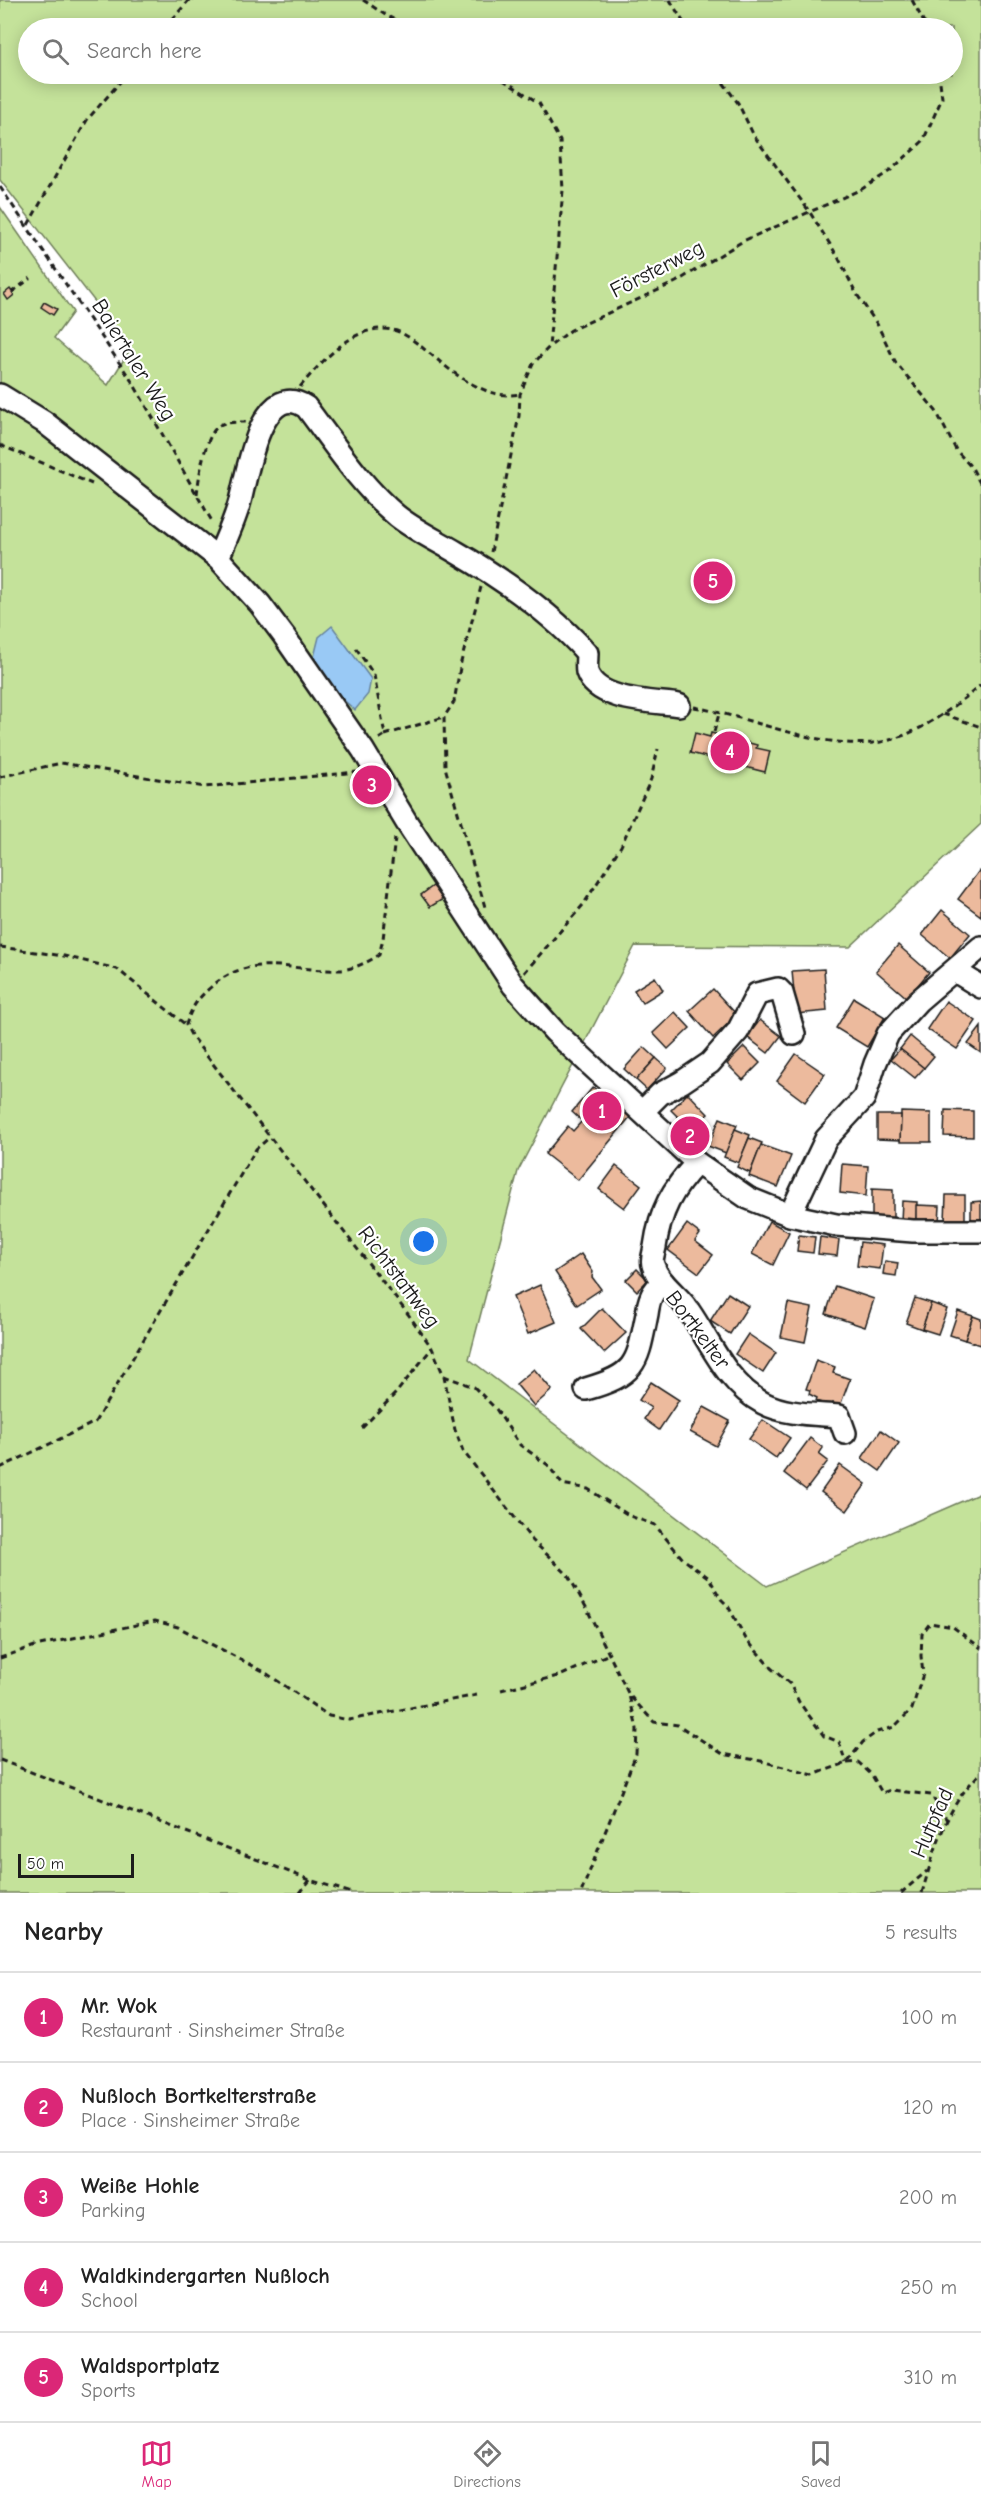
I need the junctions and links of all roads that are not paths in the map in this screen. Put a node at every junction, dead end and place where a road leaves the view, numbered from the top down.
1 (0, 395) edge
2 (218, 558) junction
3 (679, 705) road end
4 (981, 947) edge
5 (956, 971) junction
6 (981, 987) edge
7 (794, 1034) dead end
8 (643, 1111) junction
9 (697, 1163) junction
10 (790, 1215) junction
11 (981, 1231) edge
12 (663, 1282) junction
13 (586, 1389) dead end
14 (845, 1433) dead end

1 - 2 street
2 - 3 street
2 - 8 street
4 - 5 street
5 - 6 street
5 - 10 street
7 - 8 street
8 - 9 street
9 - 10 street
9 - 12 street, Bortkelter
10 - 11 street
12 - 13 street
12 - 14 street, Bortkelter

